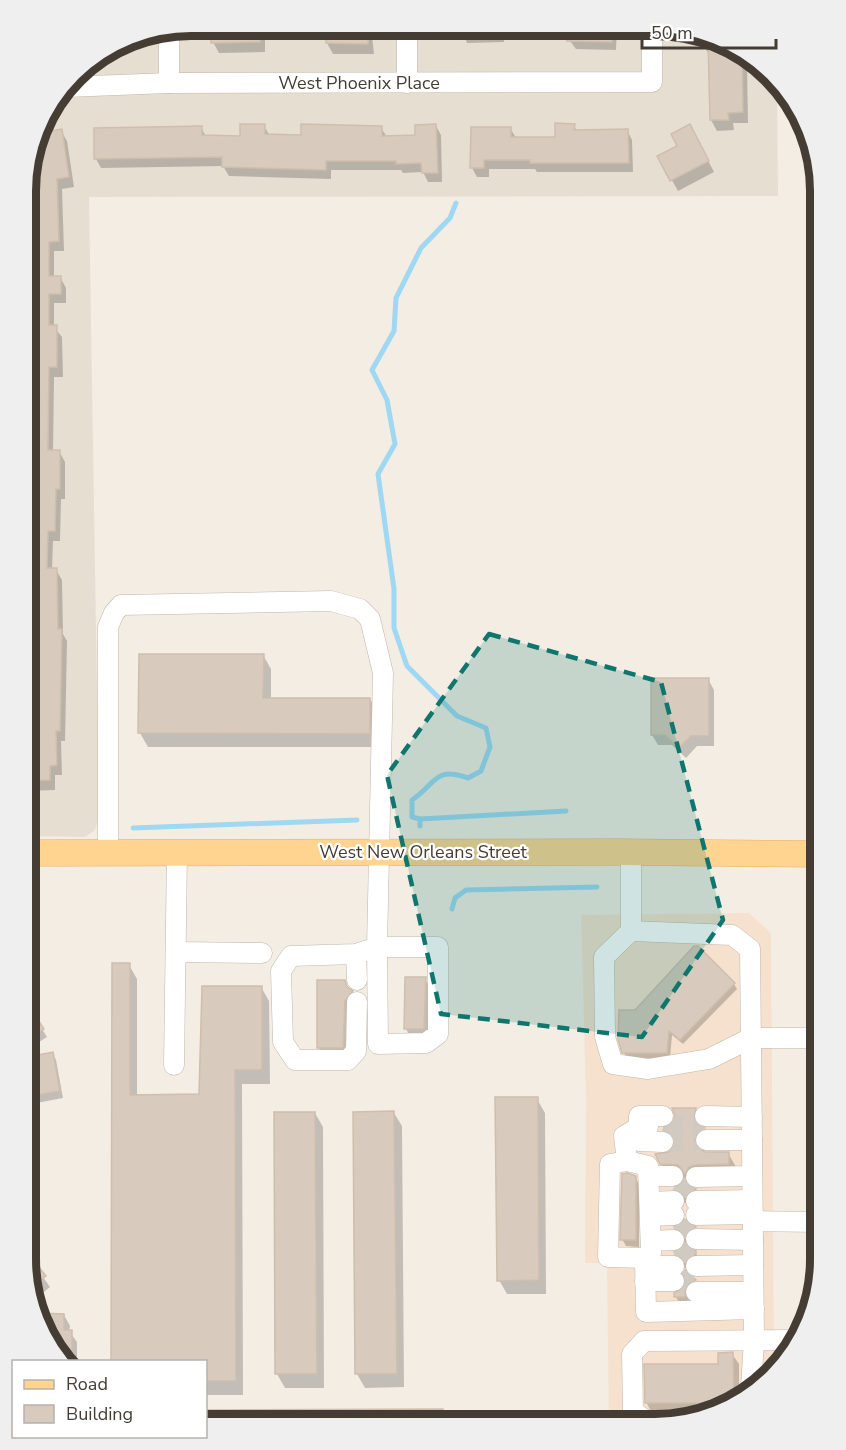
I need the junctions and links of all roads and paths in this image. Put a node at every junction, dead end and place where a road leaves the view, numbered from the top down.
1 (407, 36) edge
2 (651, 36) edge
3 (169, 37) edge
4 (169, 83) junction
5 (408, 83) junction
6 (76, 87) edge
7 (177, 852) junction
8 (379, 852) junction
9 (631, 852) junction
10 (36, 853) edge
11 (108, 853) junction
12 (810, 854) edge
13 (631, 931) junction
14 (376, 947) junction
15 (176, 952) junction
16 (262, 953) dead end
17 (356, 954) junction
18 (357, 980) dead end
19 (357, 1002) dead end
20 (751, 1038) junction
21 (810, 1038) edge
22 (174, 1065) dead end
23 (705, 1127) tunnel mouth
24 (663, 1128) tunnel mouth
25 (752, 1128) junction
26 (627, 1161) junction
27 (810, 1225) edge
28 (674, 1234) junction
29 (696, 1234) junction
30 (648, 1237) junction
31 (753, 1239) junction
32 (787, 1340) edge
33 (754, 1341) junction
34 (751, 1380) edge
35 (637, 1414) edge

1 - 5 street
2 - 5 street, West Phoenix Place
3 - 4 street
4 - 5 street, West Phoenix Place
4 - 6 street, West Phoenix Place
7 - 8 main road, West New Orleans Street
7 - 11 main road, West New Orleans Street
7 - 15 street
8 - 9 main road, West New Orleans Street
8 - 11 street
8 - 14 street
9 - 12 main road, West New Orleans Street
9 - 13 street
10 - 11 main road, West New Orleans Street
13 - 20 street
13 - 20 street
14 - 14 street
14 - 17 street
15 - 16 street
15 - 22 street
17 - 18 street
17 - 19 street
20 - 21 street
20 - 25 street
23 - 25 street
24 - 26 street
25 - 31 street
26 - 30 street
26 - 30 street
27 - 31 street
28 - 30 street
28 - 30 street
28 - 30 street
28 - 30 street
29 - 31 street
29 - 31 street
29 - 31 street
29 - 31 street
30 - 31 street
31 - 33 street
32 - 33 street
33 - 34 street
33 - 35 street

